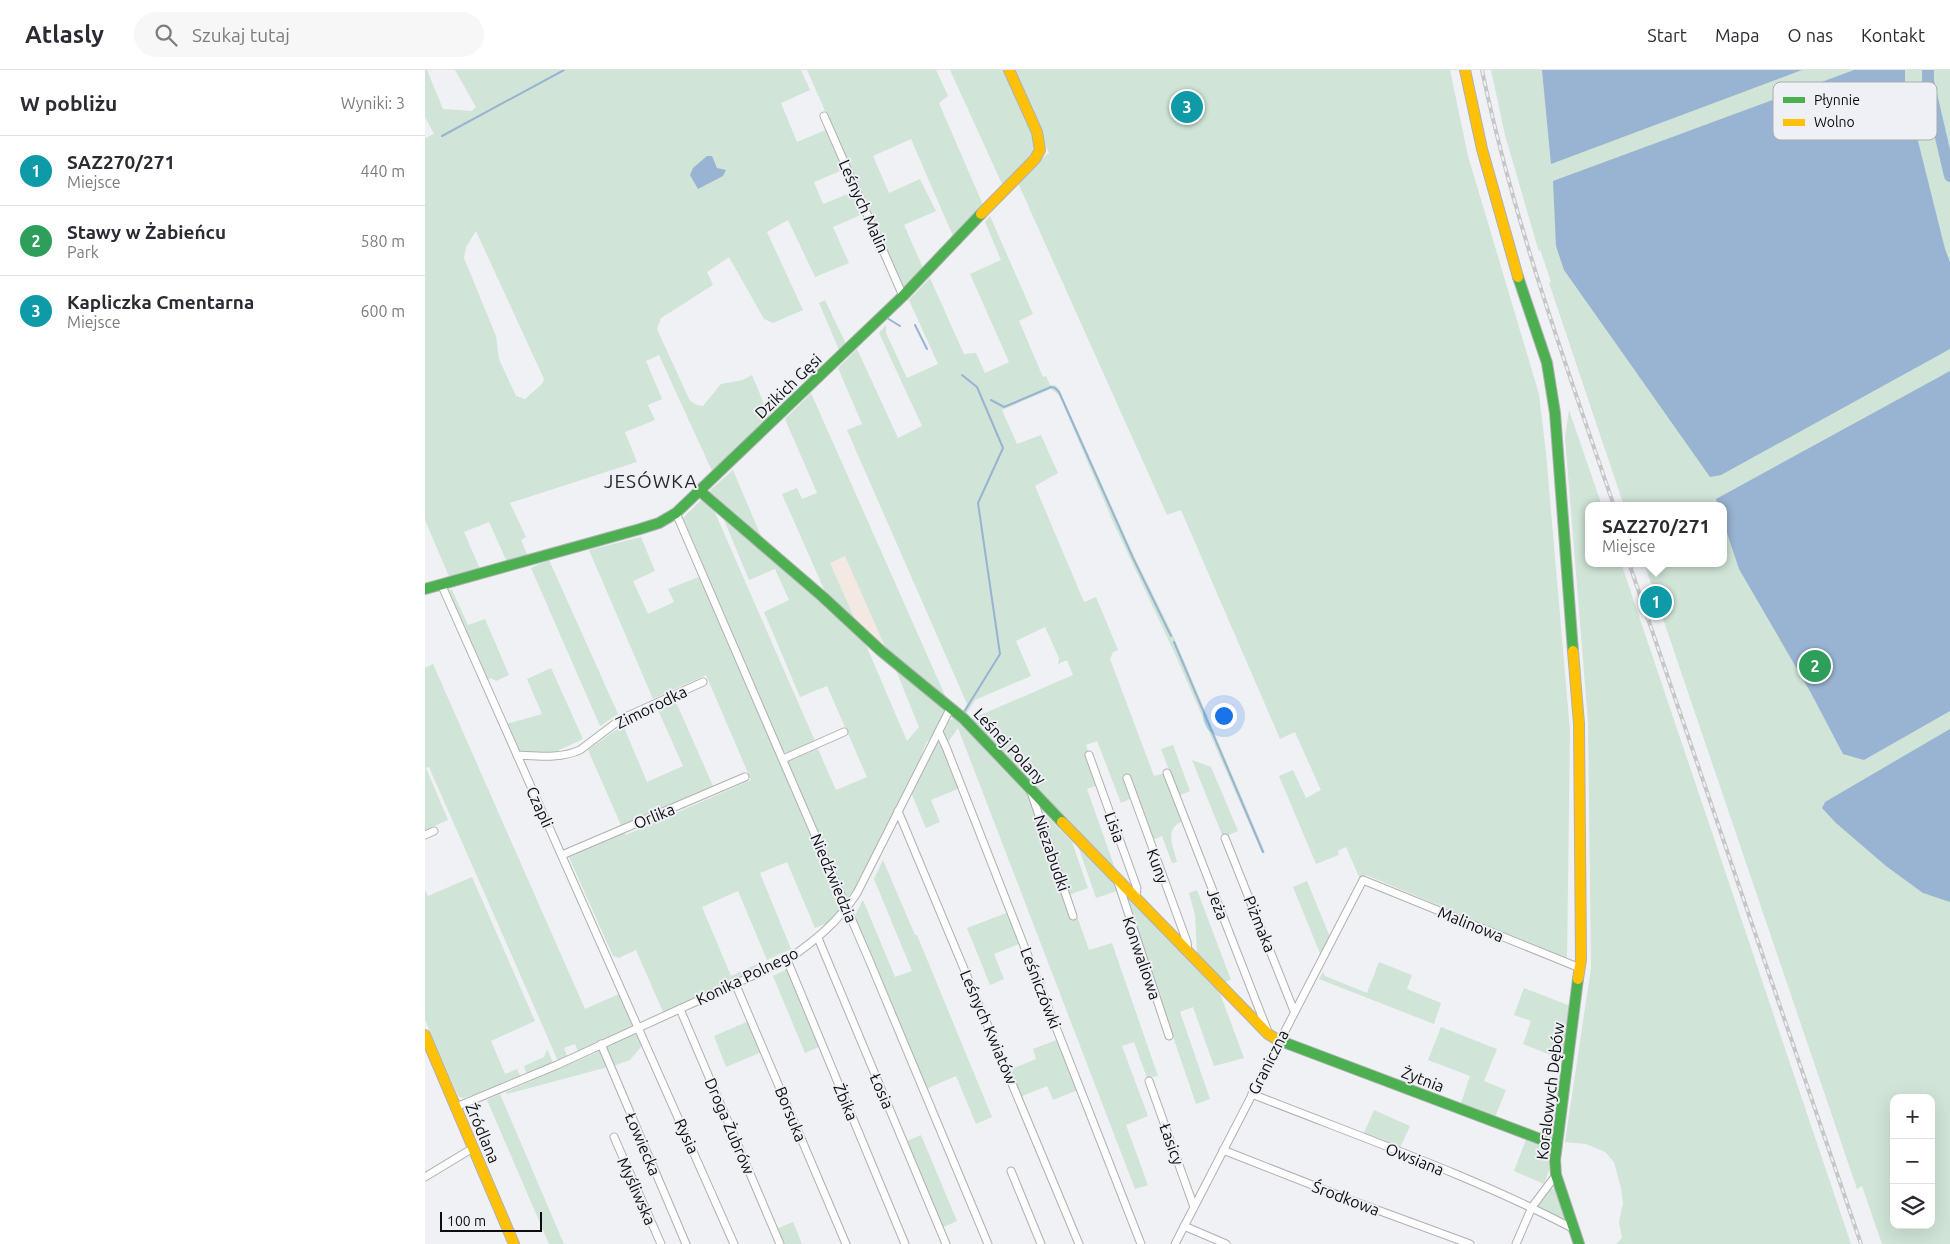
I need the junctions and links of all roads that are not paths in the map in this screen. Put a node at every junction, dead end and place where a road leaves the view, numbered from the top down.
1 (1009, 70) edge
2 (1465, 70) edge
3 (824, 116) dead end
4 (903, 296) junction
5 (701, 492) junction
6 (677, 513) junction
7 (442, 586) junction
8 (425, 590) edge
9 (703, 682) dead end
10 (951, 707) junction
11 (844, 732) dead end
12 (939, 732) junction
13 (517, 755) junction
14 (1089, 755) dead end
15 (783, 759) junction
16 (1167, 773) dead end
17 (745, 777) dead end
18 (1127, 778) dead end
19 (1030, 790) junction
20 (898, 811) junction
21 (434, 831) dead end
22 (425, 835) edge
23 (1225, 838) dead end
24 (561, 855) junction
25 (1117, 879) junction
26 (1363, 880) joint
27 (1136, 900) junction
28 (847, 909) junction
29 (1073, 916) dead end
30 (818, 938) junction
31 (1188, 954) junction
32 (787, 960) junction
33 (1580, 968) junction
34 (735, 983) junction
35 (680, 1008) junction
36 (1295, 1011) junction
37 (639, 1028) junction
38 (1268, 1034) junction
39 (425, 1035) edge
40 (1169, 1036) dead end
41 (1279, 1041) junction
42 (601, 1044) junction
43 (1149, 1081) dead end
44 (1252, 1094) junction
45 (456, 1107) junction
46 (614, 1137) dead end
47 (1556, 1145) junction
48 (473, 1148) junction
49 (1223, 1150) junction
50 (1011, 1171) dead end
51 (1556, 1175) junction
52 (425, 1177) edge
53 (1194, 1206) junction
54 (1531, 1207) junction
55 (1184, 1226) junction
56 (1574, 1229) junction
57 (514, 1244) edge
58 (661, 1244) edge
59 (686, 1244) edge
60 (734, 1244) edge
61 (780, 1244) edge
62 (846, 1244) edge
63 (905, 1244) edge
64 (946, 1244) edge
65 (988, 1244) edge
66 (1041, 1244) edge
67 (1079, 1244) edge
68 (1141, 1244) edge
69 (1175, 1244) edge
70 (1226, 1244) edge
71 (1470, 1244) edge
72 (1516, 1244) edge
73 (1579, 1244) edge

1 - 4 street, Dzikich Gęsi
2 - 33 street, Koralowych Dębów
3 - 4 street, Leśnych Malin
4 - 5 street, Dzikich Gęsi
5 - 6 street, Dzikich Gęsi
5 - 10 street, Leśnej Polany
6 - 7 street, Dzikich Gęsi
6 - 15 street, Niedźwiedzia
7 - 8 street, Dzikich Gęsi
7 - 13 street, Czapli
9 - 13 street, Zimorodka
10 - 12 street, Konika Polnego
10 - 19 street, Leśnej Polany
11 - 15 street
12 - 20 street, Konika Polnego
12 - 68 street, Leśniczówki
13 - 24 street, Czapli
14 - 27 street, Lisia
15 - 28 street, Niedźwiedzia
16 - 38 street, Jeża
17 - 24 street, Orlika
18 - 31 street, Kuny
19 - 25 street, Leśnej Polany
19 - 29 street, Niezabudki
20 - 28 street, Konika Polnego
20 - 67 street, Leśnych Kwiatów
21 - 22 street
23 - 36 street, Piżmaka
24 - 37 street, Czapli
25 - 27 street, Leśnej Polany
25 - 40 street, Konwaliowa
26 - 33 street, Malinowa
26 - 36 street, Graniczna
27 - 31 street, Leśnej Polany
28 - 30 street, Konika Polnego
28 - 65 street, Niedźwiedzia
30 - 32 street, Konika Polnego
30 - 64 street, Łosia
31 - 38 street, Leśnej Polany
32 - 34 street, Konika Polnego
32 - 63 street, Żbika
33 - 47 street, Koralowych Dębów
34 - 35 street, Konika Polnego
34 - 62 street, Borsuka
35 - 37 street, Konika Polnego
35 - 61 street, Droga Żubrów
36 - 41 street, Graniczna
37 - 42 street, Konika Polnego
37 - 60 street, Rysia
38 - 41 street, Leśnej Polany
39 - 45 street, Źródlana
41 - 44 street, Graniczna
41 - 47 street, Żytnia
42 - 45 street, Konika Polnego
42 - 59 street, Łowiecka
43 - 53 street, Łasicy
44 - 49 street, Graniczna
44 - 54 street, Owsiana
45 - 48 street, Źródlana
46 - 58 street, Myśliwska
47 - 51 street, Koralowych Dębów
48 - 52 street
48 - 57 street, Źródlana
49 - 53 street, Graniczna
49 - 71 street, Środkowa
50 - 66 street
51 - 54 street
51 - 56 street, Koralowych Dębów
53 - 55 street, Graniczna
54 - 56 street, Owsiana
54 - 72 street
55 - 69 street, Graniczna
55 - 70 street
56 - 73 street, Koralowych Dębów

